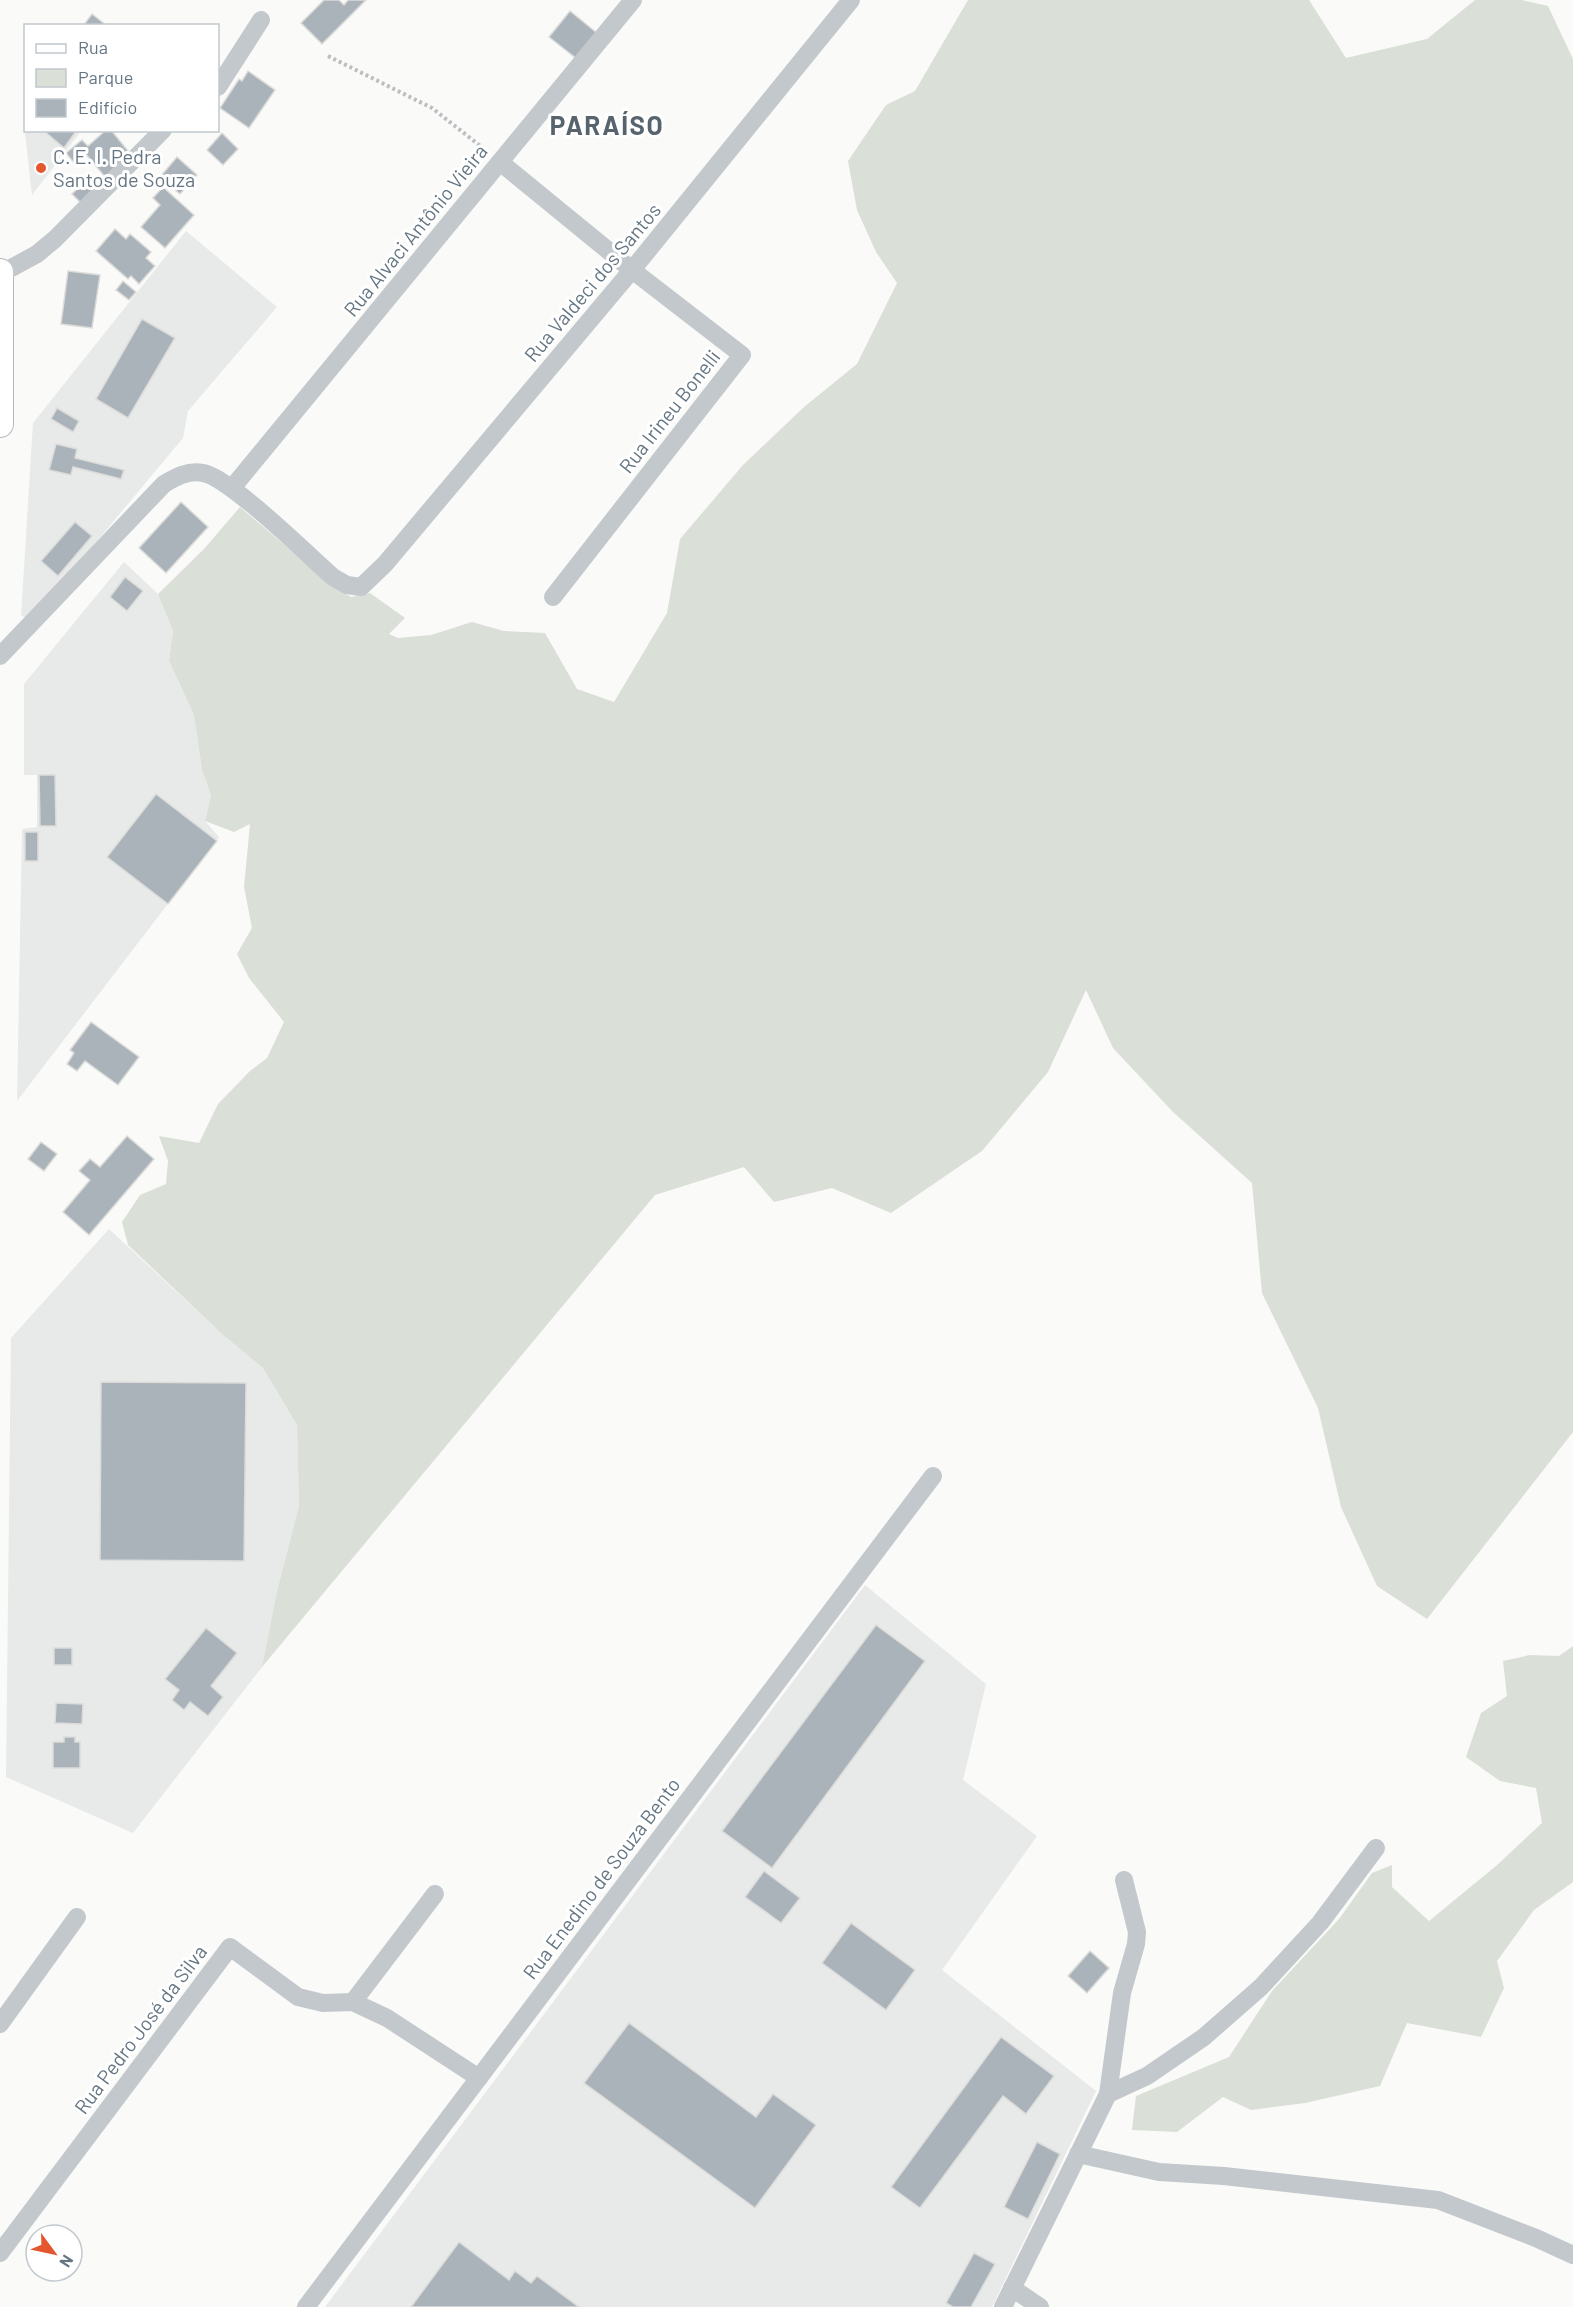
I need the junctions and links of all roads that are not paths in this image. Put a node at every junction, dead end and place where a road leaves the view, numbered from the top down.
1 (633, 0) edge
2 (851, 0) edge
3 (261, 20) dead end
4 (219, 85) edge
5 (161, 132) edge
6 (500, 162) junction
7 (632, 270) junction
8 (0, 273) edge
9 (0, 424) edge
10 (232, 488) junction
11 (553, 597) dead end
12 (0, 656) edge
13 (933, 1476) dead end
14 (1376, 1848) dead end
15 (1124, 1880) dead end
16 (435, 1894) dead end
17 (77, 1917) dead end
18 (353, 2002) junction
19 (0, 2024) edge
20 (479, 2078) junction
21 (1108, 2094) junction
22 (1078, 2154) junction
23 (0, 2253) edge
24 (1573, 2255) edge
25 (1012, 2288) junction
26 (306, 2307) edge
27 (1003, 2307) edge
28 (1040, 2307) edge

1 - 6 street, Rua Alvaci Antônio Vieira
2 - 7 street, Rua Valdeci dos Santos
3 - 4 street
5 - 8 street
6 - 7 street, Rua Irineu Bonelli
6 - 10 street, Rua Alvaci Antônio Vieira
7 - 10 street, Rua Valdeci dos Santos
7 - 11 street, Rua Irineu Bonelli
8 - 9 main road
10 - 12 street
13 - 20 street, Rua Enedino de Souza Bento
14 - 21 street
15 - 21 street
16 - 18 street
17 - 19 street
18 - 20 street, Rua Pedro José da Silva
18 - 23 street, Rua Pedro José da Silva
20 - 26 street, Rua Enedino de Souza Bento
21 - 22 street
22 - 24 street
22 - 25 street
25 - 27 street
25 - 28 street

